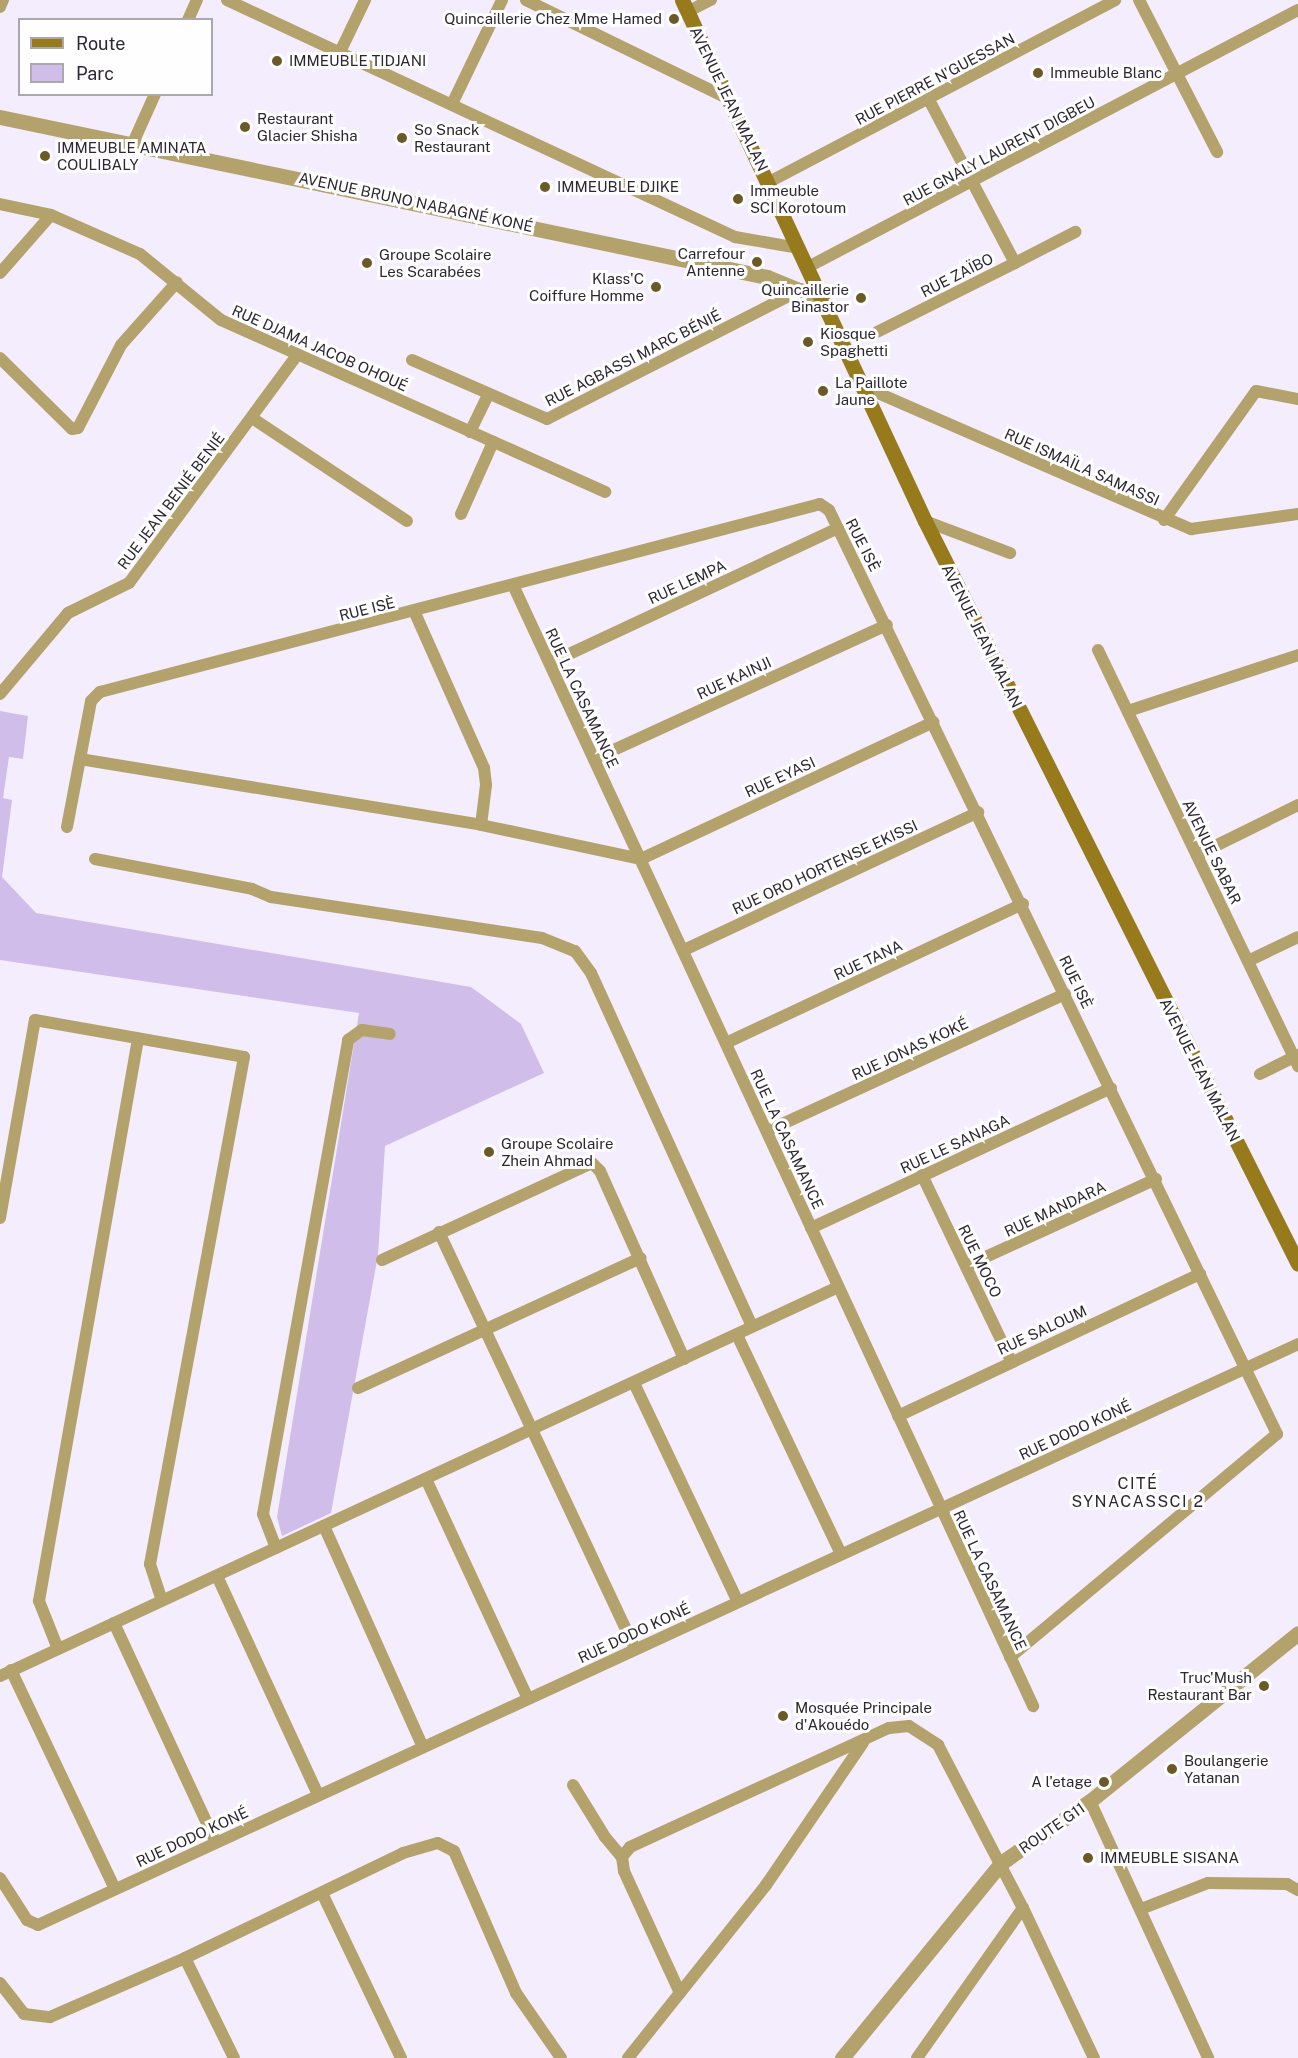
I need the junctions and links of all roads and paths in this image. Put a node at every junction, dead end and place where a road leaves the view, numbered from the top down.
1 (3, 0) edge
2 (197, 0) edge
3 (227, 0) edge
4 (365, 0) edge
5 (502, 0) edge
6 (526, 0) edge
7 (711, 0) edge
8 (1115, 0) edge
9 (1138, 0) edge
10 (0, 6) edge
11 (685, 6) edge
12 (1298, 10) edge
13 (189, 18) edge
14 (340, 52) junction
15 (1177, 75) junction
16 (154, 96) edge
17 (729, 99) junction
18 (929, 100) junction
19 (453, 102) junction
20 (0, 117) edge
21 (133, 143) junction
22 (1217, 152) dead end
23 (768, 182) junction
24 (971, 182) junction
25 (0, 204) edge
26 (51, 215) junction
27 (1075, 232) dead end
28 (799, 248) junction
29 (1015, 263) junction
30 (808, 267) junction
31 (0, 273) edge
32 (177, 282) junction
33 (800, 290) junction
34 (825, 306) junction
35 (877, 332) dead end
36 (297, 355) junction
37 (0, 358) edge
38 (412, 360) dead end
39 (864, 387) junction
40 (488, 395) junction
41 (1298, 399) edge
42 (252, 418) junction
43 (470, 432) junction
44 (493, 442) junction
45 (605, 492) dead end
46 (461, 514) dead end
47 (1298, 514) edge
48 (1164, 520) junction
49 (407, 521) dead end
50 (925, 521) junction
51 (837, 528) junction
52 (1010, 553) dead end
53 (513, 585) junction
54 (415, 613) junction
55 (887, 625) junction
56 (1098, 650) dead end
57 (1298, 656) edge
58 (550, 663) junction
59 (0, 694) edge
60 (1128, 711) junction
61 (933, 722) junction
62 (80, 759) junction
63 (594, 759) junction
64 (1298, 805) edge
65 (978, 812) junction
66 (481, 825) junction
67 (67, 827) dead end
68 (1197, 855) junction
69 (95, 859) dead end
70 (641, 859) junction
71 (1023, 904) junction
72 (1298, 937) edge
73 (684, 950) junction
74 (1248, 961) junction
75 (1065, 994) junction
76 (390, 1034) dead end
77 (138, 1039) junction
78 (726, 1043) junction
79 (1297, 1060) edge
80 (1260, 1074) dead end
81 (1111, 1088) junction
82 (767, 1131) junction
83 (922, 1175) junction
84 (1156, 1179) junction
85 (0, 1218) edge
86 (811, 1228) junction
87 (439, 1232) junction
88 (640, 1258) junction
89 (382, 1260) dead end
90 (1298, 1264) edge
91 (966, 1266) junction
92 (1200, 1274) junction
93 (838, 1287) junction
94 (752, 1326) junction
95 (483, 1330) junction
96 (737, 1335) junction
97 (1298, 1344) edge
98 (684, 1359) junction
99 (1011, 1361) junction
100 (1245, 1368) junction
101 (634, 1383) junction
102 (358, 1388) dead end
103 (898, 1416) junction
104 (530, 1431) junction
105 (426, 1479) junction
106 (940, 1508) junction
107 (324, 1526) junction
108 (276, 1548) junction
109 (841, 1554) junction
110 (218, 1576) junction
111 (162, 1600) junction
112 (738, 1602) junction
113 (114, 1623) junction
114 (1298, 1633) edge
115 (58, 1649) junction
116 (635, 1649) junction
117 (1010, 1657) junction
118 (6, 1673) edge
119 (528, 1699) junction
120 (1033, 1706) dead end
121 (864, 1742) junction
122 (423, 1747) junction
123 (573, 1785) dead end
124 (318, 1795) junction
125 (1090, 1801) junction
126 (216, 1843) junction
127 (622, 1857) junction
128 (1001, 1863) junction
129 (0, 1878) edge
130 (115, 1889) junction
131 (1298, 1890) edge
132 (322, 1893) junction
133 (1023, 1908) junction
134 (1141, 1909) junction
135 (185, 1958) junction
136 (0, 1983) edge
137 (680, 1993) junction
138 (234, 2058) edge
139 (401, 2058) edge
140 (561, 2058) edge
141 (628, 2058) edge
142 (842, 2058) edge
143 (917, 2058) edge
144 (1094, 2058) edge
145 (1208, 2058) edge

1 - 10 street
2 - 13 street
3 - 14 street
4 - 14 street
5 - 19 street
6 - 17 street
7 - 11 street
8 - 18 street, RUE PIERRE N'GUESSAN
9 - 15 street
11 - 17 main road, AVENUE JEAN MALAN
12 - 15 street, RUE GNALY LAURENT DIGBEU
14 - 19 street
15 - 22 street
15 - 24 street, RUE GNALY LAURENT DIGBEU
16 - 21 street
17 - 23 main road, AVENUE JEAN MALAN
18 - 23 street, RUE PIERRE N'GUESSAN
18 - 24 street, RUE ZAÏBO
19 - 28 street
20 - 21 street, AVENUE BRUNO NABAGNÉ KONÉ
21 - 33 street, AVENUE BRUNO NABAGNÉ KONÉ
23 - 28 main road, AVENUE JEAN MALAN
24 - 29 street, RUE ZAÏBO
24 - 30 street, RUE GNALY LAURENT DIGBEU
25 - 26 street, RUE DJAMA JACOB OHOUÉ
26 - 31 street
26 - 32 street, RUE DJAMA JACOB OHOUÉ
27 - 29 street
28 - 30 main road, AVENUE JEAN MALAN
29 - 35 street, RUE ZAÏBO
30 - 34 main road, AVENUE JEAN MALAN
32 - 36 street, RUE DJAMA JACOB OHOUÉ
32 - 37 street
33 - 34 street, AVENUE BRUNO NABAGNÉ KONÉ
33 - 40 street, RUE AGBASSI MARC BÉNIÉ
34 - 39 main road, AVENUE JEAN MALAN
36 - 42 street, RUE JEAN BENIÉ BENIÉ
36 - 43 street, RUE DJAMA JACOB OHOUÉ
38 - 40 street, RUE AGBASSI MARC BÉNIÉ
39 - 48 street, RUE ISMAÏLA SAMASSI
39 - 50 main road, AVENUE JEAN MALAN
40 - 43 street
41 - 48 street
42 - 49 street
42 - 59 street, RUE JEAN BENIÉ BENIÉ
43 - 44 street, RUE DJAMA JACOB OHOUÉ
44 - 45 street, RUE DJAMA JACOB OHOUÉ
44 - 46 street
47 - 48 street, RUE ISMAÏLA SAMASSI
50 - 52 street
50 - 90 main road, AVENUE JEAN MALAN
51 - 53 street, RUE ISÈ
51 - 55 street, RUE ISÈ
51 - 58 street, RUE LEMPA
53 - 54 street, RUE ISÈ
53 - 58 street, RUE LA CASAMANCE
54 - 62 street, RUE ISÈ
54 - 66 street
55 - 61 street, RUE ISÈ
55 - 63 street, RUE KAINJI
56 - 60 street, AVENUE SABAR
57 - 60 street
58 - 63 street, RUE LA CASAMANCE
60 - 68 street, AVENUE SABAR
61 - 65 street, RUE ISÈ
61 - 70 street, RUE EYASI
62 - 66 street
62 - 67 street, RUE ISÈ
63 - 70 street, RUE LA CASAMANCE
64 - 68 street
65 - 71 street, RUE ISÈ
65 - 73 street, RUE ORO HORTENSE EKISSI
66 - 70 street
68 - 74 street, AVENUE SABAR
69 - 94 street
70 - 73 street, RUE LA CASAMANCE
71 - 75 street, RUE ISÈ
71 - 78 street, RUE TANA
72 - 74 street
73 - 78 street, RUE LA CASAMANCE
74 - 79 street, AVENUE SABAR
75 - 81 street, RUE ISÈ
75 - 82 street, RUE JONAS KOKÉ
76 - 108 street
77 - 85 street
77 - 111 street
77 - 115 street
78 - 82 street, RUE LA CASAMANCE
79 - 80 street
81 - 83 street, RUE LE SANAGA
81 - 84 street, RUE ISÈ
82 - 86 street, RUE LA CASAMANCE
83 - 86 street, RUE LE SANAGA
83 - 91 street, RUE MOCO
84 - 91 street, RUE MANDARA
84 - 92 street, RUE ISÈ
86 - 93 street, RUE LA CASAMANCE
87 - 88 street
87 - 89 street
87 - 95 street
88 - 95 street
88 - 98 street
91 - 99 street, RUE MOCO
92 - 99 street, RUE SALOUM
92 - 100 street, RUE ISÈ
93 - 94 street
93 - 103 street, RUE LA CASAMANCE
94 - 96 street
95 - 102 street
95 - 104 street
96 - 98 street
96 - 109 street
97 - 100 street, RUE DODO KONÉ
98 - 101 street
99 - 103 street, RUE SALOUM
100 - 106 street, RUE DODO KONÉ
100 - 117 street, RUE ISÈ
101 - 104 street
101 - 112 street
103 - 106 street, RUE LA CASAMANCE
104 - 105 street
104 - 116 street
105 - 107 street
105 - 119 street
106 - 109 street, RUE DODO KONÉ
106 - 117 street, RUE LA CASAMANCE
107 - 108 street
107 - 122 street
108 - 110 street
109 - 112 street, RUE DODO KONÉ
110 - 111 street
110 - 124 street
111 - 113 street
112 - 116 street, RUE DODO KONÉ
113 - 115 street
113 - 126 street
114 - 125 street, ROUTE G11
115 - 118 street
116 - 119 street, RUE DODO KONÉ
117 - 120 street, RUE LA CASAMANCE
118 - 130 street
119 - 122 street, RUE DODO KONÉ
121 - 127 street
121 - 128 street
121 - 137 street
122 - 124 street, RUE DODO KONÉ
123 - 127 street
124 - 126 street, RUE DODO KONÉ
125 - 128 street, ROUTE G11
125 - 134 street
126 - 130 street, RUE DODO KONÉ
127 - 137 street
128 - 133 street
128 - 142 street, ROUTE G11
129 - 130 street, RUE DODO KONÉ
131 - 134 street
132 - 135 street
132 - 139 street
132 - 140 street
133 - 143 street
133 - 144 street
134 - 145 street
135 - 136 street
135 - 138 street
137 - 141 street

